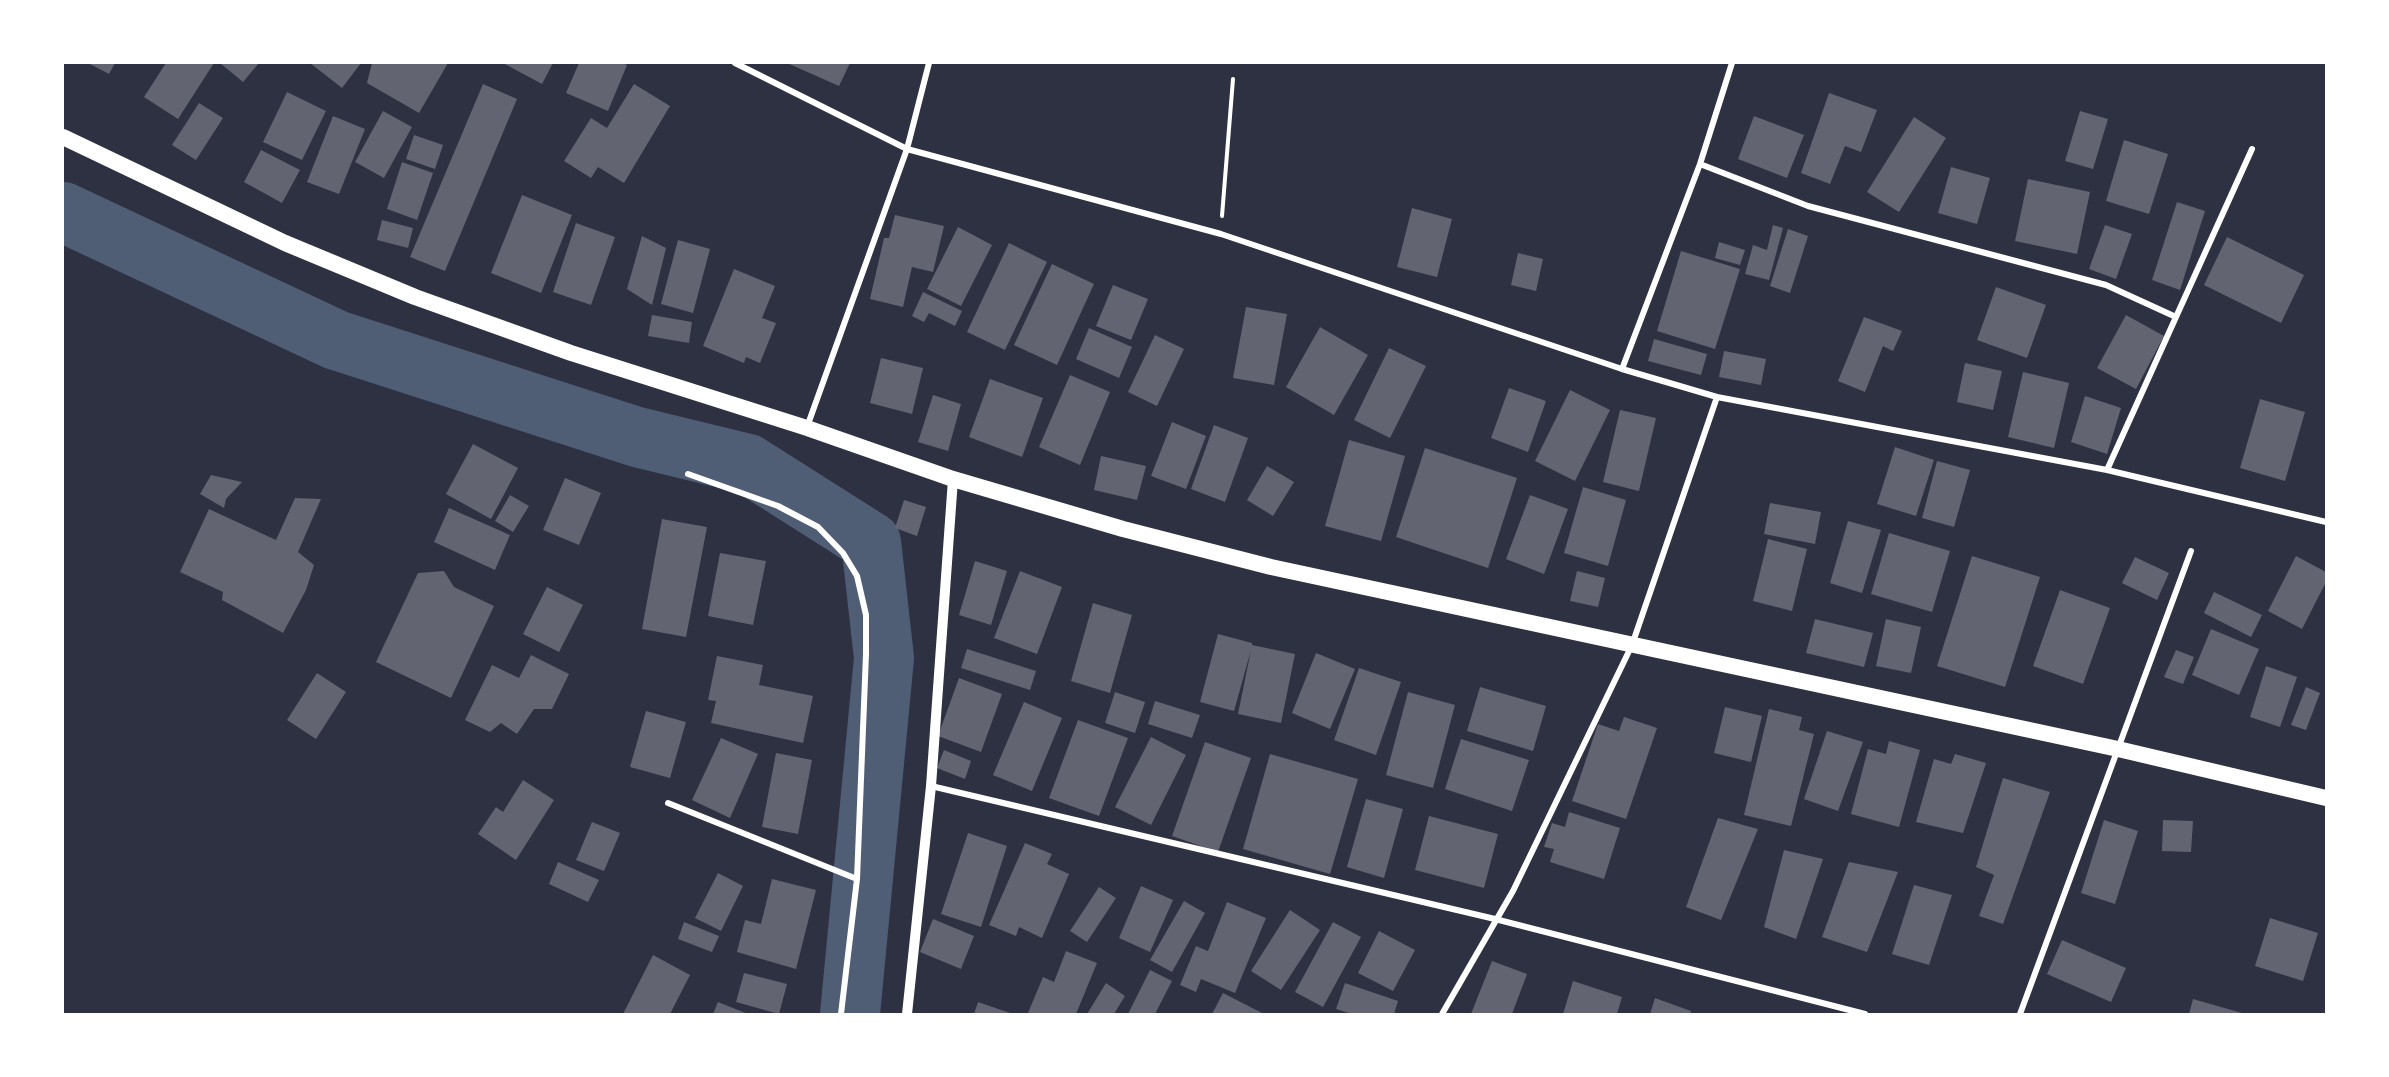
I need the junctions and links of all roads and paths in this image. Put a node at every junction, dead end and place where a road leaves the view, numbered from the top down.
1 (735, 63) edge
2 (929, 63) edge
3 (1732, 63) edge
4 (1233, 79) dead end
5 (63, 138) edge
6 (907, 149) junction
7 (2252, 149) dead end
8 (1700, 164) junction
9 (1221, 234) junction
10 (2176, 317) junction
11 (1622, 369) junction
12 (1717, 397) junction
13 (807, 428) junction
14 (2108, 470) junction
15 (688, 474) dead end
16 (953, 479) junction
17 (2326, 522) edge
18 (2191, 551) dead end
19 (1632, 645) junction
20 (2118, 749) junction
21 (931, 786) junction
22 (2326, 798) edge
23 (668, 803) dead end
24 (858, 879) junction
25 (1496, 919) junction
26 (841, 1014) edge
27 (907, 1014) edge
28 (1442, 1014) edge
29 (1865, 1014) edge
30 (2019, 1014) edge

1 - 6 street
2 - 6 street
3 - 8 street
4 - 9 path
5 - 13 highway
6 - 9 street
6 - 13 street
7 - 10 street
8 - 10 street
8 - 11 street
9 - 11 street
10 - 14 street
11 - 12 street
12 - 14 street
12 - 19 street
13 - 16 highway
14 - 17 street
15 - 24 street
16 - 19 highway
16 - 21 street
18 - 20 street
19 - 20 highway
19 - 25 street
20 - 22 highway
20 - 30 street
21 - 25 street
21 - 27 street
23 - 24 street
24 - 26 street
25 - 28 street
25 - 29 street

